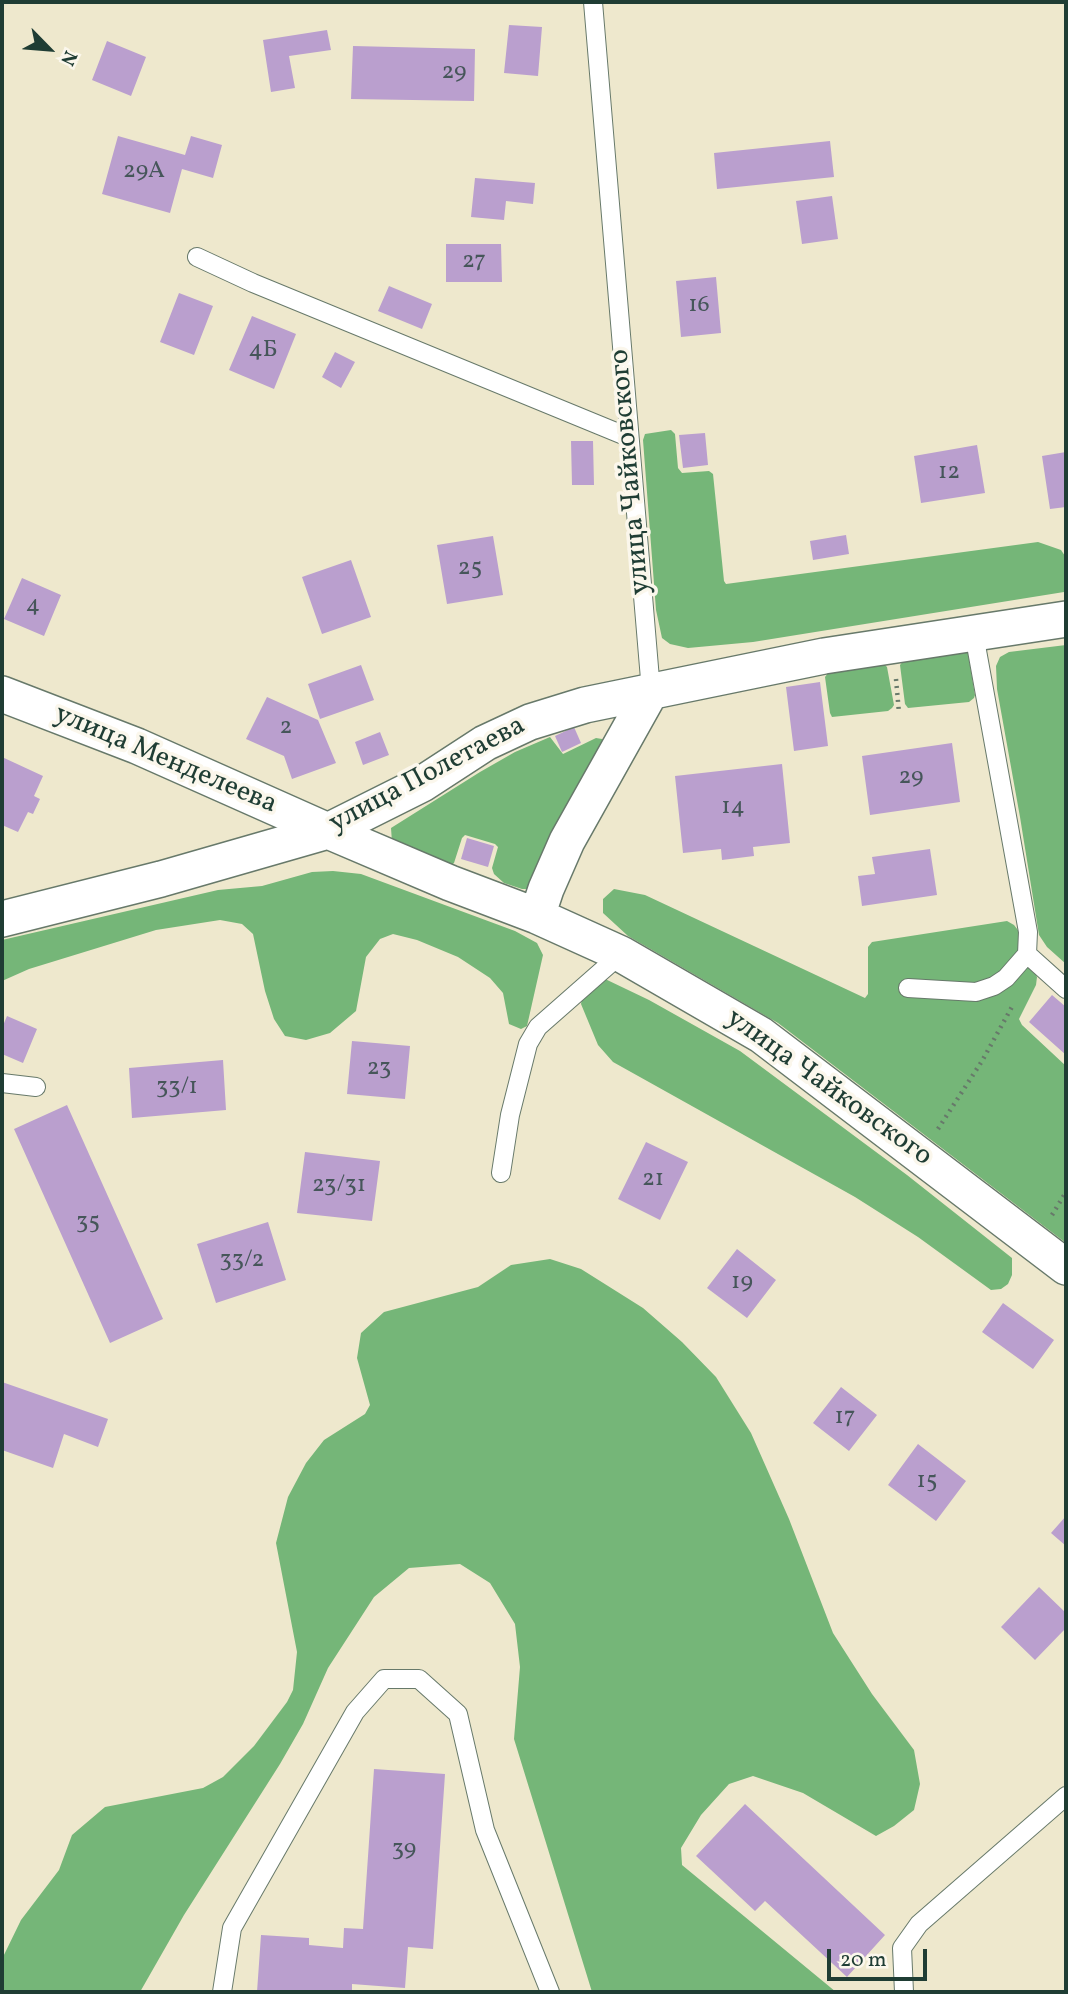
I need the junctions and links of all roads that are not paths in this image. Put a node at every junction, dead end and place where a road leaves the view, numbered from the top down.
1 (593, 2) edge
2 (197, 257) dead end
3 (628, 437) junction
4 (1066, 619) edge
5 (974, 634) junction
6 (651, 691) junction
7 (2, 694) edge
8 (328, 831) junction
9 (537, 916) junction
10 (2, 919) edge
11 (621, 954) junction
12 (1027, 954) junction
13 (908, 988) dead end
14 (1066, 989) edge
15 (2, 1083) edge
16 (36, 1087) dead end
17 (501, 1173) dead end
18 (1066, 1267) edge
19 (1066, 1796) edge
20 (222, 1992) edge
21 (550, 1992) edge
22 (904, 1992) edge

1 - 3 lane, улица Чайковского
2 - 3 lane
3 - 6 lane, улица Чайковского
4 - 5 street, улица Полетаева
5 - 6 street, улица Полетаева
5 - 12 lane
6 - 8 street, улица Полетаева
6 - 9 street
7 - 8 street, улица Менделеева
8 - 9 street, улица Чайковского
8 - 10 street, улица Полетаева
9 - 11 street, улица Чайковского
11 - 17 lane
11 - 18 street, улица Чайковского
12 - 13 lane
12 - 14 lane
15 - 16 lane
19 - 22 lane
20 - 21 lane

